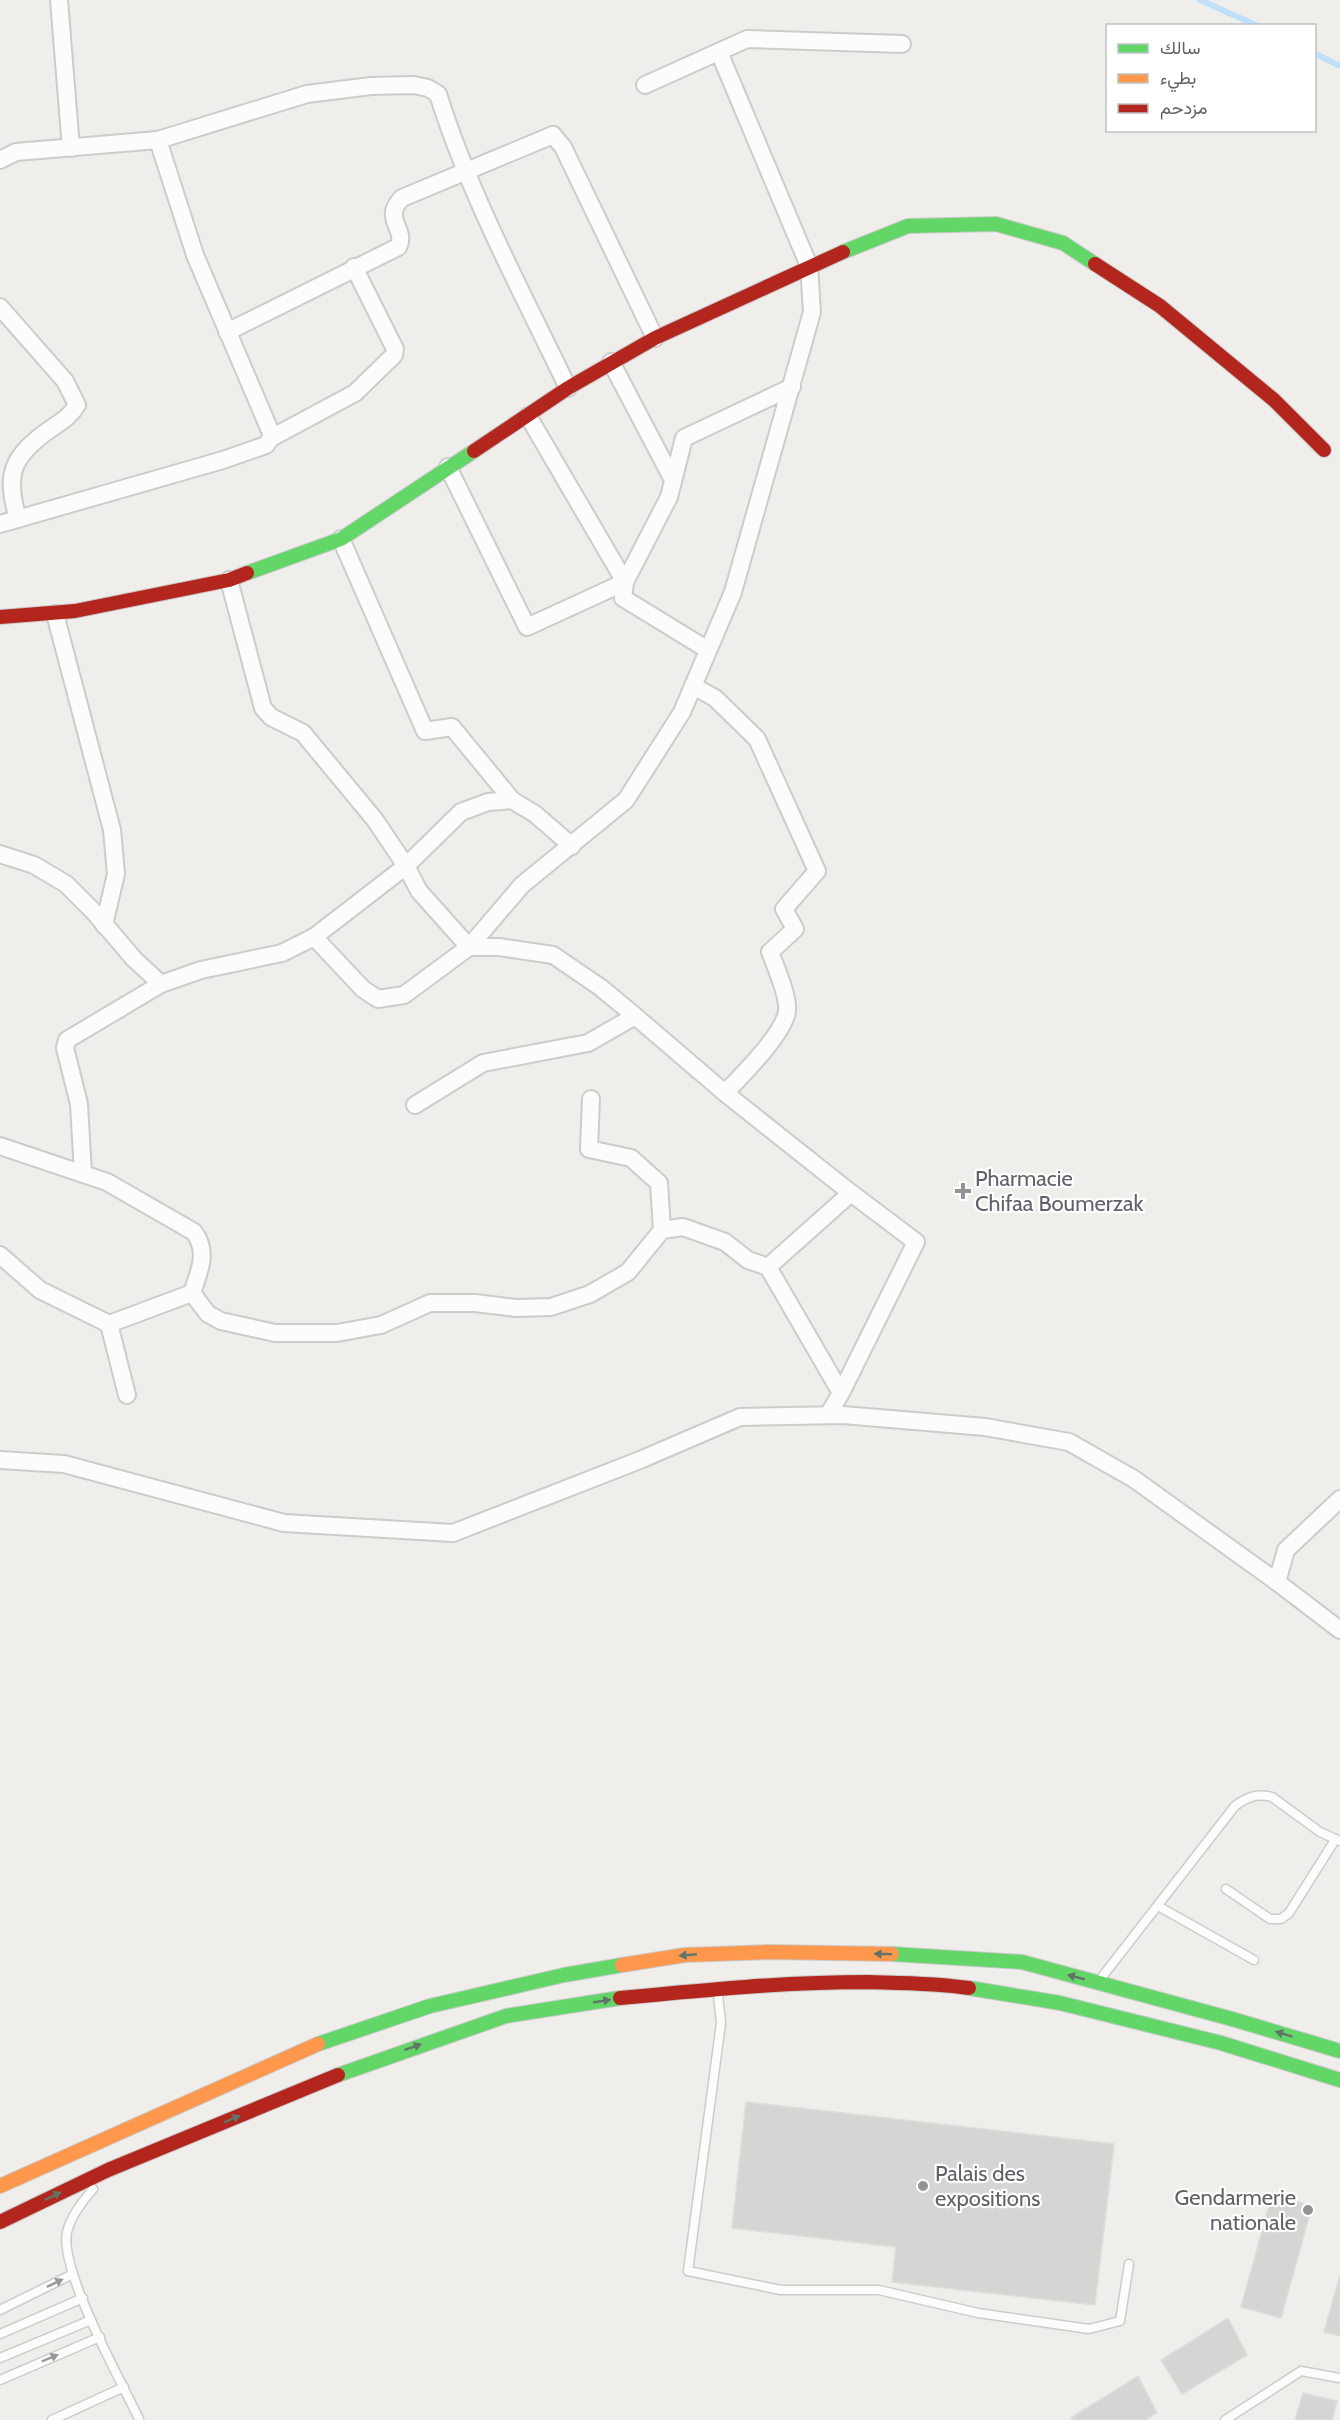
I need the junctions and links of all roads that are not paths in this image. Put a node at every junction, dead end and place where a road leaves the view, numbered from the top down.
1 (59, 0) edge
2 (902, 44) dead end
3 (719, 52) junction
4 (645, 85) dead end
5 (158, 140) junction
6 (71, 148) junction
7 (0, 160) edge
8 (466, 171) junction
9 (809, 266) junction
10 (354, 267) junction
11 (0, 308) edge
12 (227, 332) junction
13 (655, 338) junction
14 (611, 362) junction
15 (792, 387) junction
16 (568, 388) junction
17 (528, 416) junction
18 (271, 438) junction
19 (1324, 450) dead end
20 (448, 467) junction
21 (673, 480) junction
22 (18, 519) junction
23 (0, 524) edge
24 (341, 539) junction
25 (229, 580) junction
26 (626, 582) junction
27 (55, 614) junction
28 (0, 617) edge
29 (708, 650) junction
30 (693, 686) junction
31 (512, 800) junction
32 (572, 846) junction
33 (0, 854) edge
34 (406, 866) junction
35 (104, 925) junction
36 (314, 938) junction
37 (470, 947) junction
38 (161, 984) junction
39 (635, 1016) junction
40 (725, 1093) junction
41 (591, 1099) dead end
42 (415, 1105) dead end
43 (0, 1146) edge
44 (83, 1174) junction
45 (851, 1194) junction
46 (662, 1230) junction
47 (0, 1255) edge
48 (768, 1267) junction
49 (192, 1293) junction
50 (109, 1324) junction
51 (841, 1392) junction
52 (127, 1395) dead end
53 (828, 1415) junction
54 (0, 1460) edge
55 (1340, 1498) edge
56 (1277, 1582) junction
57 (1340, 1630) edge
58 (1337, 1840) edge
59 (1226, 1888) dead end
60 (1158, 1906) junction
61 (1254, 1960) dead end
62 (1098, 1983) junction
63 (718, 1988) junction
64 (1340, 2051) edge
65 (1340, 2080) edge
66 (108, 2170) junction
67 (0, 2187) edge
68 (0, 2222) edge
69 (1129, 2264) dead end
70 (73, 2274) junction
71 (82, 2298) junction
72 (0, 2310) edge
73 (92, 2320) junction
74 (0, 2334) edge
75 (100, 2337) junction
76 (0, 2358) edge
77 (1340, 2378) edge
78 (0, 2380) edge
79 (124, 2387) junction
80 (139, 2419) edge
81 (52, 2420) edge
82 (1225, 2420) edge

1 - 6 street
2 - 3 street
3 - 4 street
3 - 9 street
5 - 6 street
5 - 8 street
5 - 12 street
6 - 7 street
8 - 10 street
8 - 13 street
8 - 16 street
9 - 13 main road
9 - 15 street
9 - 19 main road
10 - 12 street
10 - 18 street
11 - 22 street
12 - 18 street
13 - 14 main road
14 - 16 main road
14 - 21 street
15 - 21 street
15 - 29 street
16 - 17 main road
17 - 20 main road
17 - 26 street
18 - 22 street
20 - 24 main road
20 - 26 street
21 - 26 street
22 - 23 street
24 - 25 main road
24 - 31 street
25 - 27 main road
25 - 34 street
26 - 29 street
27 - 28 main road
27 - 35 street
29 - 30 street
30 - 32 street
30 - 40 street
31 - 32 street
31 - 34 street
32 - 37 street
33 - 35 street
34 - 36 street
34 - 37 street
35 - 38 street
36 - 37 street
36 - 38 street
37 - 39 street
38 - 44 street
39 - 40 street
39 - 42 street
40 - 45 street
41 - 46 street
43 - 44 street
44 - 49 street
45 - 48 street
45 - 51 street
46 - 48 street
46 - 49 street
47 - 50 street
48 - 51 street
49 - 50 street
50 - 52 street
51 - 53 street
53 - 54 street
53 - 56 street
55 - 56 street
56 - 57 street
58 - 59 lane
58 - 60 lane
60 - 61 lane
60 - 62 lane
64 -> 62 main road
62 -> 67 main road
63 - 65 main road
66 -> 63 main road
63 - 69 lane
68 -> 66 main road
66 - 70 lane
70 - 71 lane
72 -> 70 lane
71 - 73 lane
71 - 74 lane
73 - 75 lane
73 - 76 lane
78 -> 75 lane
75 - 79 lane
77 - 82 lane
79 - 80 lane
79 - 81 lane

